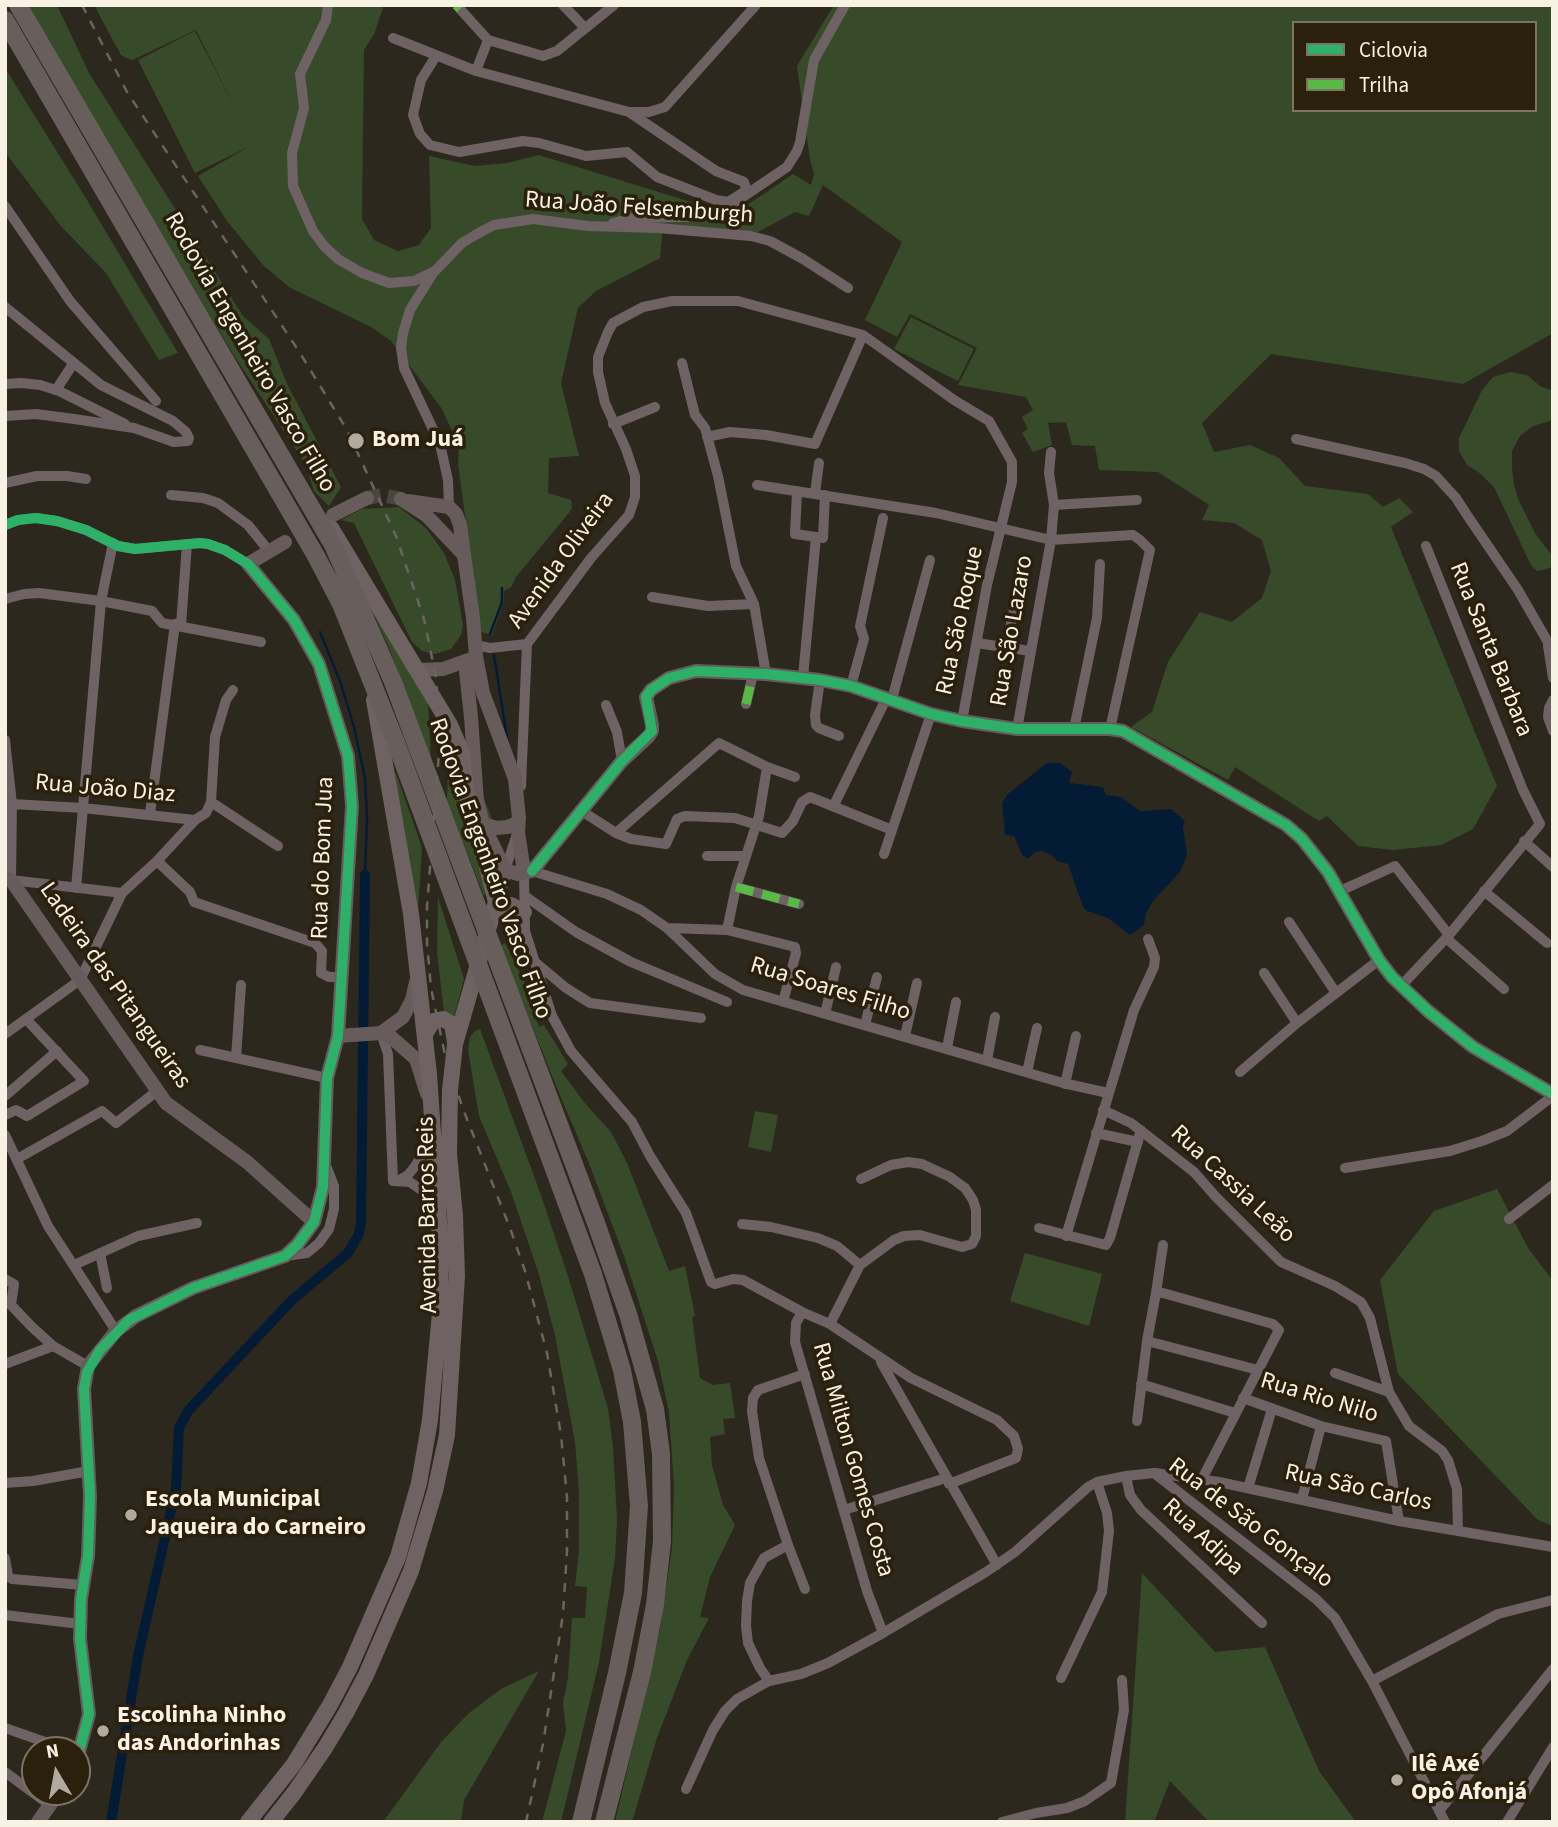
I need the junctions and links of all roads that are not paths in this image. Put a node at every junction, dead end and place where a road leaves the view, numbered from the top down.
1 (18, 5) edge
2 (328, 5) edge
3 (563, 5) edge
4 (614, 5) edge
5 (756, 5) edge
6 (845, 5) edge
7 (460, 9) dead end
8 (5, 20) edge
9 (585, 28) junction
10 (393, 38) dead end
11 (488, 40) junction
12 (436, 56) junction
13 (476, 71) junction
14 (629, 111) junction
15 (5, 206) edge
16 (599, 226) junction
17 (435, 271) junction
18 (848, 288) dead end
19 (6, 308) edge
20 (863, 335) junction
21 (682, 363) dead end
22 (71, 367) dead end
23 (5, 384) edge
24 (56, 390) junction
25 (156, 401) dead end
26 (655, 407) dead end
27 (5, 416) edge
28 (613, 424) junction
29 (134, 428) junction
30 (707, 437) junction
31 (1296, 439) dead end
32 (1051, 452) dead end
33 (819, 463) dead end
34 (288, 467) junction
35 (86, 479) dead end
36 (5, 483) edge
37 (757, 485) dead end
38 (797, 491) junction
39 (820, 494) junction
40 (171, 495) dead end
41 (367, 498) tunnel mouth
42 (1137, 500) dead end
43 (1054, 505) junction
44 (449, 508) junction
45 (332, 515) dead end
46 (883, 518) dead end
47 (5, 525) edge
48 (1002, 529) junction
49 (820, 537) junction
50 (1051, 540) junction
51 (285, 542) dead end
52 (113, 543) junction
53 (187, 544) junction
54 (1426, 546) dead end
55 (269, 551) junction
56 (464, 555) junction
57 (930, 560) dead end
58 (248, 564) junction
59 (1100, 564) dead end
60 (652, 597) dead end
61 (6, 598) edge
62 (101, 601) junction
63 (754, 604) junction
64 (1015, 605) dead end
65 (178, 624) junction
66 (261, 642) dead end
67 (977, 643) junction
68 (527, 644) junction
69 (1550, 646) edge
70 (1006, 647) junction
71 (1030, 651) junction
72 (472, 655) junction
73 (368, 667) junction
74 (419, 670) junction
75 (760, 674) junction
76 (803, 677) junction
77 (1553, 678) edge
78 (820, 680) junction
79 (851, 686) junction
80 (233, 690) dead end
81 (890, 698) junction
82 (1553, 700) edge
83 (746, 704) dead end
84 (606, 705) dead end
85 (931, 714) junction
86 (962, 721) junction
87 (1017, 729) junction
88 (1073, 729) junction
89 (1110, 729) junction
90 (1553, 731) edge
91 (839, 736) dead end
92 (5, 740) edge
93 (622, 761) junction
94 (767, 767) junction
95 (795, 778) dead end
96 (518, 801) junction
97 (211, 803) junction
98 (12, 804) junction
99 (834, 805) junction
100 (83, 808) junction
101 (580, 810) junction
102 (150, 814) junction
103 (195, 820) junction
104 (483, 824) junction
105 (756, 824) junction
106 (519, 825) junction
107 (892, 830) junction
108 (616, 833) junction
109 (1524, 841) junction
110 (278, 846) dead end
111 (884, 854) dead end
112 (708, 856) dead end
113 (745, 856) junction
114 (157, 861) junction
115 (1553, 867) edge
116 (505, 870) junction
117 (528, 872) junction
118 (8, 879) edge
119 (736, 887) junction
120 (76, 888) junction
121 (1340, 891) junction
122 (1484, 891) junction
123 (122, 893) junction
124 (496, 902) junction
125 (524, 904) junction
126 (799, 904) dead end
127 (490, 921) junction
128 (1289, 922) dead end
129 (667, 928) junction
130 (727, 930) junction
131 (1447, 937) junction
132 (1148, 939) dead end
133 (1547, 943) dead end
134 (1379, 960) junction
135 (534, 962) junction
136 (836, 967) dead end
137 (1264, 973) dead end
138 (418, 975) junction
139 (340, 977) junction
140 (877, 978) dead end
141 (80, 980) junction
142 (917, 983) dead end
143 (241, 985) dead end
144 (1401, 986) junction
145 (1504, 989) dead end
146 (1336, 993) junction
147 (727, 1002) dead end
148 (783, 1002) junction
149 (956, 1002) dead end
150 (825, 1014) junction
151 (995, 1017) dead end
152 (701, 1018) dead end
153 (27, 1020) junction
154 (1297, 1023) junction
155 (865, 1025) junction
156 (1037, 1028) dead end
157 (376, 1033) junction
158 (5, 1034) edge
159 (425, 1034) junction
160 (338, 1036) junction
161 (905, 1036) junction
162 (1076, 1036) dead end
163 (455, 1044) junction
164 (947, 1048) junction
165 (200, 1050) dead end
166 (57, 1051) junction
167 (236, 1058) junction
168 (987, 1060) junction
169 (1027, 1072) junction
170 (1240, 1072) dead end
171 (327, 1077) junction
172 (1065, 1084) junction
173 (157, 1091) junction
174 (1108, 1093) junction
175 (1553, 1095) edge
176 (5, 1096) edge
177 (430, 1105) junction
178 (1103, 1110) junction
179 (5, 1115) edge
180 (431, 1125) junction
181 (1141, 1130) junction
182 (1096, 1132) junction
183 (5, 1135) edge
184 (1138, 1142) junction
185 (11, 1153) edge
186 (324, 1160) junction
187 (1345, 1168) dead end
188 (861, 1179) dead end
189 (393, 1181) junction
190 (1553, 1185) edge
191 (1508, 1219) dead end
192 (314, 1222) junction
193 (197, 1223) dead end
194 (742, 1224) dead end
195 (1039, 1228) dead end
196 (1066, 1236) junction
197 (1163, 1245) dead end
198 (441, 1252) junction
199 (100, 1253) junction
200 (285, 1256) junction
201 (74, 1265) junction
202 (860, 1265) junction
203 (9, 1281) edge
204 (107, 1288) dead end
205 (1156, 1293) junction
206 (8, 1307) edge
207 (802, 1312) junction
208 (830, 1324) junction
209 (116, 1331) junction
210 (1147, 1340) junction
211 (53, 1346) junction
212 (880, 1359) junction
213 (5, 1364) edge
214 (88, 1366) junction
215 (1258, 1370) junction
216 (1335, 1373) dead end
217 (805, 1374) junction
218 (1141, 1384) junction
219 (1389, 1392) junction
220 (1243, 1398) junction
221 (1272, 1409) junction
222 (1235, 1413) junction
223 (1137, 1421) dead end
224 (1321, 1426) junction
225 (89, 1471) junction
226 (1154, 1473) junction
227 (1126, 1476) junction
228 (1202, 1479) junction
229 (947, 1481) junction
230 (1097, 1482) junction
231 (5, 1483) edge
232 (1248, 1488) junction
233 (1302, 1499) junction
234 (844, 1510) junction
235 (1399, 1521) junction
236 (1458, 1531) junction
237 (788, 1545) junction
238 (1553, 1547) edge
239 (5, 1558) edge
240 (997, 1565) junction
241 (83, 1585) junction
242 (805, 1589) dead end
243 (1553, 1600) edge
244 (5, 1615) edge
245 (1262, 1623) dead end
246 (80, 1624) junction
247 (883, 1633) junction
248 (1553, 1669) edge
249 (1061, 1678) dead end
250 (1122, 1680) dead end
251 (769, 1681) junction
252 (1372, 1681) junction
253 (5, 1728) edge
254 (27, 1736) edge
255 (84, 1736) edge
256 (1553, 1747) edge
257 (5, 1772) edge
258 (21, 1783) edge
259 (686, 1789) dead end
260 (50, 1806) edge
261 (1439, 1811) junction
262 (38, 1822) edge
263 (248, 1822) edge
264 (271, 1822) edge
265 (581, 1822) edge
266 (604, 1822) edge
267 (1002, 1822) edge
268 (1445, 1822) edge
269 (1507, 1822) edge

1 - 34 highway, Rodovia Engenheiro Vasco Filho
2 - 17 street, Rua João Felsemburgh
3 - 9 street
4 - 9 street
5 - 14 street
6 - 16 street
7 - 11 street
8 - 73 highway, Rodovia Engenheiro Vasco Filho
9 - 11 street
10 - 12 street
11 - 13 street
12 - 13 street
12 - 14 street, Rua João Felsemburgh
13 - 14 street
15 - 25 street
16 - 17 street, Rua João Felsemburgh
16 - 18 street, Rua João Felsemburgh
17 - 44 street
19 - 29 street
20 - 28 street, Avenida Oliveira
20 - 30 street
20 - 48 street, Rua São Roque
21 - 30 street
22 - 24 street
23 - 24 street
24 - 29 street
26 - 28 street
27 - 29 street
28 - 68 street, Avenida Oliveira
30 - 63 street
31 - 69 street
32 - 43 street, Rua São Lazaro
33 - 39 street
34 - 74 main road
34 - 266 highway, Rodovia Engenheiro Vasco Filho
35 - 36 street
37 - 38 street
38 - 39 street
38 - 49 street
39 - 48 street
39 - 49 street
40 - 55 street
41 - 45 street
42 - 43 street
43 - 50 street, Rua São Lazaro
44 - 56 street
44 - 56 street
46 - 79 street
47 - 52 street, Rua do Bom Jua
48 - 50 street
48 - 67 street, Rua São Roque
49 - 76 street
50 - 71 street, Rua São Lazaro
50 - 89 street
51 - 55 street
52 - 53 street, Rua do Bom Jua
52 - 62 street
53 - 58 street, Rua do Bom Jua
53 - 65 street
54 - 109 street, Rua Santa Barbara
55 - 58 street
56 - 72 street
57 - 81 street
58 - 139 street, Rua do Bom Jua
59 - 88 street
60 - 63 street
61 - 62 street
62 - 65 street
62 - 100 street
63 - 75 street
64 - 70 street
65 - 66 street
65 - 102 street
67 - 70 street
67 - 86 street, Rua São Roque
68 - 72 street
68 - 96 street, Avenida Oliveira
69 - 77 street
70 - 71 street
71 - 87 street, Rua São Lazaro
72 - 74 street
72 - 96 street
72 - 104 street
73 - 138 main road, Avenida Barros Reis
73 - 265 highway, Rodovia Engenheiro Vasco Filho
74 - 124 main road
75 - 76 street
75 - 83 street
75 - 93 street
76 - 78 street
78 - 79 street
78 - 91 street
79 - 81 street
80 - 97 street
81 - 85 street
81 - 99 street
82 - 90 street
84 - 93 street
85 - 86 street
85 - 107 street
86 - 87 street
87 - 88 street
88 - 89 street
89 - 121 street
92 - 98 street
93 - 101 street
94 - 95 street
94 - 105 street
94 - 108 street
96 - 106 street
97 - 103 street
97 - 110 street
98 - 100 street, Rua João Diaz
98 - 118 street
99 - 105 street
99 - 107 street
100 - 102 street, Rua João Diaz
100 - 120 street
101 - 108 street
101 - 117 street
102 - 103 street, Rua João Diaz
103 - 114 street
104 - 106 street
104 - 116 street
105 - 108 street
105 - 113 street
106 - 116 street
106 - 117 street
107 - 111 street
109 - 115 street
109 - 122 street, Rua Santa Barbara
112 - 113 street
113 - 119 street
114 - 123 street
114 - 139 street
116 - 117 street
116 - 124 street
117 - 125 street, Rua Milton Gomes Costa
117 - 129 street, Rua Soares Filho
118 - 120 street
118 - 141 street, Ladeira das Pitangueiras
119 - 126 street
119 - 130 street
120 - 123 street
121 - 131 street
121 - 134 street
122 - 131 street, Rua Santa Barbara
122 - 133 street
123 - 141 street
124 - 127 main road, Avenida Barros Reis
125 - 127 main road
125 - 135 street, Rua Milton Gomes Costa
125 - 147 street
127 - 163 main road, Avenida Barros Reis
128 - 146 street
129 - 130 street
129 - 148 street, Rua Soares Filho
130 - 148 street
131 - 144 street, Rua Santa Barbara
131 - 145 street
132 - 174 street
134 - 144 street
134 - 146 street
135 - 152 street
135 - 207 street, Rua Milton Gomes Costa
136 - 150 street
137 - 154 street
138 - 157 street
138 - 159 main road, Avenida Barros Reis
139 - 160 street, Rua do Bom Jua
140 - 155 street
141 - 153 street
141 - 173 street, Ladeira das Pitangueiras
142 - 161 street
143 - 167 street
144 - 175 street
146 - 154 street
148 - 150 street, Rua Soares Filho
149 - 164 street
150 - 155 street, Rua Soares Filho
151 - 168 street
153 - 158 street
153 - 166 street
154 - 170 street
155 - 161 street, Rua Soares Filho
156 - 169 street
157 - 160 street
157 - 177 street
157 - 189 street
159 - 163 main road
159 - 177 main road, Avenida Barros Reis
160 - 171 street, Rua do Bom Jua
161 - 164 street, Rua Soares Filho
162 - 172 street
163 - 264 main road, Avenida Barros Reis
164 - 168 street, Rua Soares Filho
165 - 167 street
166 - 176 street
166 - 179 street
167 - 171 street
168 - 169 street, Rua Soares Filho
169 - 172 street, Rua Soares Filho
171 - 186 street, Rua do Bom Jua
172 - 174 street, Rua Soares Filho
173 - 185 street
173 - 192 street, Ladeira das Pitangueiras
174 - 178 street
175 - 187 street
177 - 180 main road, Avenida Barros Reis
178 - 181 street, Rua Cassia Leão
178 - 182 street
180 - 189 street
180 - 198 main road, Avenida Barros Reis
181 - 184 street
181 - 219 street, Rua Cassia Leão
182 - 184 street
182 - 196 street
183 - 185 street
184 - 196 street
185 - 201 street
186 - 192 street, Rua do Bom Jua
186 - 200 street
188 - 202 street
189 - 198 street
190 - 191 street
192 - 200 street
193 - 199 street
194 - 202 street
195 - 196 street
197 - 205 street
198 - 263 main road, Avenida Barros Reis
199 - 201 street
199 - 204 street
200 - 209 street
201 - 209 street
202 - 208 street
203 - 206 street
205 - 210 street
205 - 215 street
206 - 211 street
207 - 208 street
207 - 217 street, Rua Milton Gomes Costa
208 - 212 street
209 - 214 street
210 - 215 street
210 - 218 street
211 - 213 street
211 - 214 street
212 - 229 street
212 - 229 street
214 - 225 street
215 - 220 street
216 - 219 street
217 - 234 street, Rua Milton Gomes Costa
217 - 237 street
218 - 222 street
218 - 223 street
219 - 236 street, Rua Cassia Leão
220 - 221 street, Rua Rio Nilo
220 - 222 street
221 - 224 street, Rua Rio Nilo
221 - 232 street
222 - 228 street
224 - 233 street
224 - 235 street, Rua Rio Nilo
225 - 231 street
225 - 241 street
226 - 227 street, Rua de São Gonçalo
226 - 228 street, Rua São Carlos
226 - 252 street, Rua de São Gonçalo
227 - 230 street, Rua de São Gonçalo
227 - 245 street, Rua Adipa
228 - 232 street, Rua São Carlos
229 - 234 street
229 - 240 street
230 - 240 street, Rua de São Gonçalo
230 - 249 street
232 - 233 street, Rua São Carlos
233 - 235 street, Rua São Carlos
234 - 247 street, Rua Milton Gomes Costa
235 - 236 street, Rua São Carlos
236 - 238 street, Rua São Carlos
237 - 242 street
237 - 251 street
239 - 241 street
240 - 247 street, Rua de São Gonçalo
241 - 246 street
243 - 252 street
244 - 246 street
246 - 255 street
247 - 251 street, Rua de São Gonçalo
248 - 261 street
250 - 267 street
251 - 259 street, Rua de São Gonçalo
252 - 261 street, Rua de São Gonçalo
253 - 254 street
256 - 269 street
257 - 258 street
260 - 262 street
261 - 268 street, Rua de São Gonçalo

